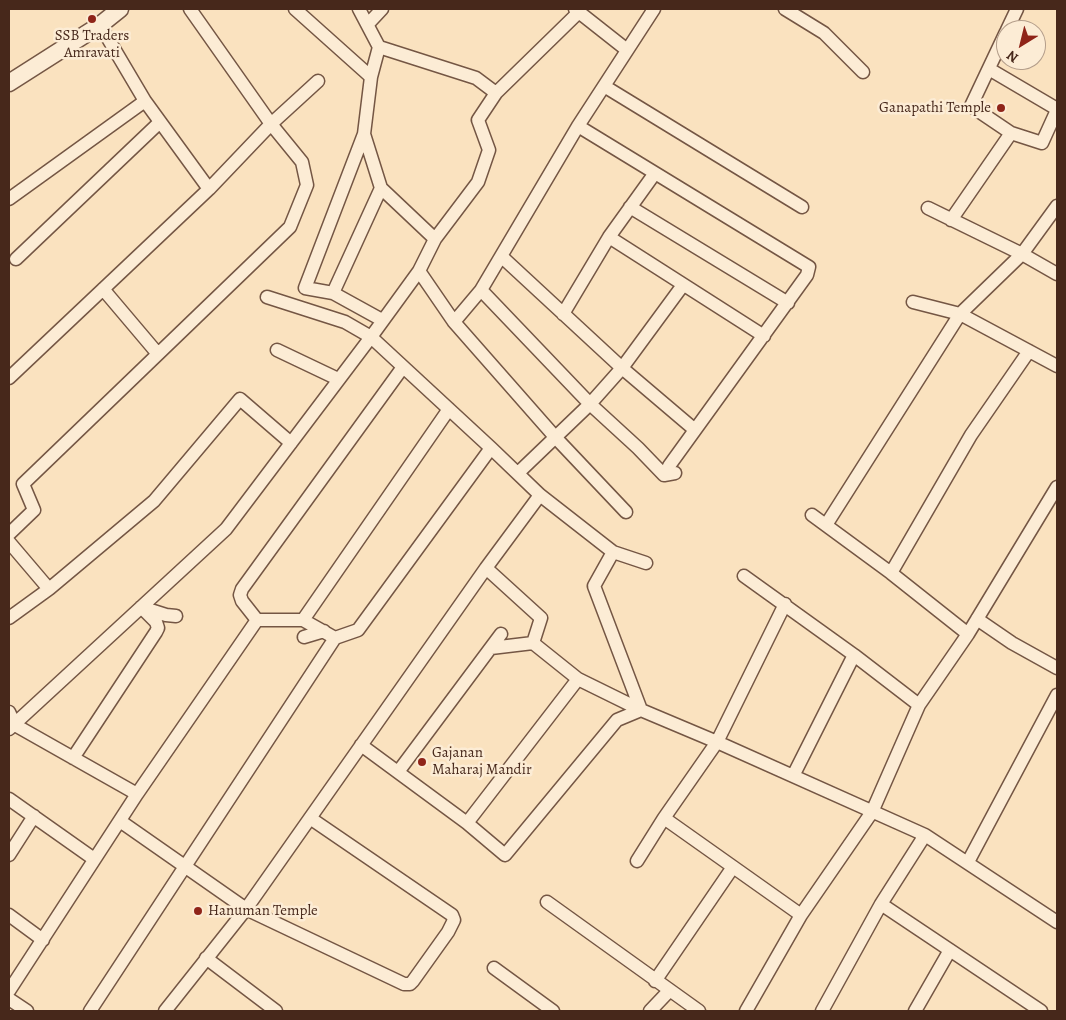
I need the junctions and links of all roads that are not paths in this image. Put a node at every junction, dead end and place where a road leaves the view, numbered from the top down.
1 (120, 9) edge
2 (190, 9) edge
3 (295, 9) edge
4 (359, 9) edge
5 (382, 9) edge
6 (654, 9) edge
7 (785, 9) edge
8 (577, 10) edge
9 (368, 24) junction
10 (100, 25) junction
11 (379, 47) junction
12 (627, 50) junction
13 (996, 53) edge
14 (989, 69) junction
15 (863, 72) dead end
16 (371, 77) junction
17 (318, 81) dead end
18 (9, 83) edge
19 (604, 86) junction
20 (496, 93) junction
21 (144, 101) junction
22 (1057, 109) edge
23 (160, 122) junction
24 (271, 124) junction
25 (578, 126) junction
26 (1011, 133) junction
27 (364, 134) junction
28 (655, 173) junction
29 (381, 188) junction
30 (210, 189) junction
31 (9, 199) edge
32 (1057, 206) edge
33 (630, 207) junction
34 (802, 207) dead end
35 (928, 208) dead end
36 (951, 220) junction
37 (609, 237) junction
38 (435, 239) junction
39 (1022, 254) junction
40 (501, 256) junction
41 (16, 259) dead end
42 (419, 270) junction
43 (1057, 274) edge
44 (684, 285) junction
45 (103, 289) junction
46 (481, 290) junction
47 (333, 293) junction
48 (268, 296) dead end
49 (913, 302) dead end
50 (788, 303) junction
51 (563, 314) junction
52 (960, 314) junction
53 (382, 320) junction
54 (454, 322) junction
55 (764, 336) junction
56 (371, 337) junction
57 (278, 350) dead end
58 (1030, 352) junction
59 (158, 354) junction
60 (1057, 366) edge
61 (403, 367) junction
62 (622, 368) junction
63 (9, 378) edge
64 (338, 379) junction
65 (590, 404) junction
66 (449, 410) junction
67 (695, 430) junction
68 (556, 438) junction
69 (290, 443) junction
70 (491, 448) junction
71 (518, 473) junction
72 (1057, 487) edge
73 (540, 495) junction
74 (626, 512) dead end
75 (812, 515) dead end
76 (826, 524) junction
77 (9, 534) edge
78 (9, 542) edge
79 (613, 552) junction
80 (646, 563) dead end
81 (486, 568) junction
82 (891, 573) junction
83 (744, 576) dead end
84 (48, 589) junction
85 (785, 604) junction
86 (141, 607) junction
87 (176, 616) dead end
88 (9, 618) edge
89 (977, 619) junction
90 (256, 620) junction
91 (303, 620) junction
92 (324, 632) junction
93 (502, 634) dead end
94 (968, 634) junction
95 (304, 637) dead end
96 (335, 638) junction
97 (533, 643) junction
98 (491, 648) junction
99 (854, 655) junction
100 (1057, 668) edge
101 (578, 679) junction
102 (1057, 695) edge
103 (919, 704) junction
104 (9, 712) edge
105 (651, 714) junction
106 (12, 727) edge
107 (717, 742) junction
108 (361, 745) junction
109 (73, 758) junction
110 (398, 772) junction
111 (793, 776) junction
112 (136, 794) junction
113 (9, 799) edge
114 (872, 812) junction
115 (34, 816) junction
116 (310, 818) junction
117 (664, 818) junction
118 (120, 821) junction
119 (468, 822) junction
120 (925, 835) junction
121 (9, 855) edge
122 (94, 859) junction
123 (637, 861) dead end
124 (968, 862) junction
125 (733, 867) junction
126 (185, 868) junction
127 (547, 902) dead end
128 (881, 904) junction
129 (246, 909) junction
130 (9, 915) edge
131 (801, 915) junction
132 (1056, 918) edge
133 (43, 940) junction
134 (950, 950) junction
135 (206, 958) junction
136 (494, 968) dead end
137 (656, 981) junction
138 (9, 991) edge
139 (669, 991) junction
140 (9, 999) edge
141 (1037, 1010) edge
142 (27, 1011) edge
143 (90, 1011) edge
144 (165, 1011) edge
145 (276, 1011) edge
146 (553, 1011) edge
147 (650, 1011) edge
148 (699, 1011) edge
149 (746, 1011) edge
150 (822, 1011) edge
151 (914, 1011) edge

1 - 10 street
2 - 24 street
3 - 16 street
4 - 9 street
5 - 9 street
6 - 12 street
7 - 15 street
8 - 12 street
8 - 20 street
9 - 11 street
10 - 18 street
10 - 21 street
11 - 16 street
11 - 20 street
12 - 19 street
13 - 14 street
14 - 22 street
14 - 26 street
16 - 27 street
17 - 24 street
19 - 25 street
19 - 34 street
20 - 38 street
21 - 23 street
21 - 31 street
22 - 26 street
23 - 30 street
23 - 41 street
24 - 30 street
24 - 59 street
25 - 28 street
25 - 40 street
26 - 36 street
27 - 29 street
27 - 47 street
28 - 33 street
28 - 50 street
29 - 38 street
29 - 47 street
30 - 45 street
32 - 39 street
33 - 37 street
33 - 50 street
35 - 36 street
36 - 39 street
37 - 44 street
37 - 51 street
38 - 42 street
39 - 43 street
39 - 52 street
40 - 46 street
40 - 51 street
42 - 53 street
42 - 54 street
44 - 55 street
44 - 62 street
45 - 59 street
45 - 63 street
46 - 54 street
46 - 65 street
47 - 53 street
48 - 56 street
49 - 52 street
50 - 55 street
51 - 62 street
52 - 58 street
52 - 76 street
53 - 56 street
54 - 68 street
55 - 67 street
56 - 61 street
56 - 64 street
57 - 64 street
58 - 60 street
58 - 82 street
59 - 77 street
61 - 66 street
61 - 90 street
62 - 65 street
62 - 67 street
64 - 69 street
65 - 67 street
65 - 68 street
66 - 70 street
66 - 91 street
68 - 71 street
68 - 74 street
69 - 84 street
69 - 86 street
70 - 71 street
70 - 96 street
71 - 73 street
72 - 89 street
73 - 79 street
73 - 81 street
75 - 76 street
76 - 82 street
78 - 84 street
79 - 80 street
79 - 105 street
81 - 97 street
81 - 108 street
82 - 94 street
83 - 85 street
84 - 88 street
85 - 99 street
85 - 107 street
86 - 87 street
86 - 106 street
86 - 109 street
89 - 94 street
89 - 100 street
90 - 91 street
90 - 112 street
91 - 92 street
92 - 95 street
92 - 96 street
93 - 98 street
94 - 103 street
96 - 126 street
97 - 98 street
97 - 101 street
98 - 110 street
99 - 103 street
99 - 111 street
101 - 105 street
101 - 119 street
102 - 124 street
103 - 114 street
104 - 106 street
105 - 107 street
105 - 119 street
106 - 109 street
107 - 111 street
107 - 117 street
108 - 110 street
108 - 116 street
109 - 112 street
110 - 119 street
111 - 114 street
112 - 118 street
113 - 115 street
114 - 120 street
114 - 131 street
115 - 121 street
115 - 122 street
116 - 129 street
116 - 129 street
117 - 123 street
117 - 125 street
118 - 122 street
118 - 126 street
120 - 124 street
120 - 128 street
122 - 133 street
124 - 132 street
125 - 131 street
125 - 137 street
126 - 129 street
126 - 143 street
127 - 137 street
128 - 134 street
128 - 150 street
129 - 135 street
130 - 133 street
131 - 149 street
133 - 138 street
134 - 141 street
134 - 151 street
135 - 144 street
135 - 145 street
136 - 146 street
137 - 139 street
139 - 147 street
139 - 148 street
140 - 142 street

